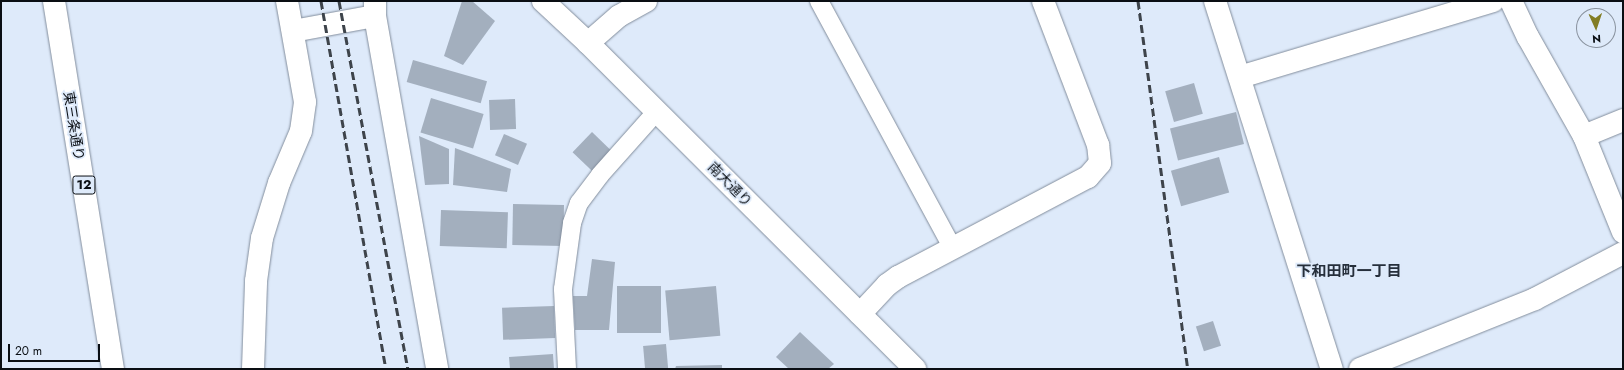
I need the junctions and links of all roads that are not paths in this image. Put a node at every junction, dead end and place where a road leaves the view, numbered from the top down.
1 (54, 1) edge
2 (287, 1) edge
3 (543, 1) edge
4 (646, 1) edge
5 (819, 1) edge
6 (1043, 1) edge
7 (1214, 1) edge
8 (1493, 1) edge
9 (1511, 1) edge
10 (375, 8) edge
11 (293, 31) junction
12 (588, 42) junction
13 (1240, 77) junction
14 (657, 112) junction
15 (1623, 120) edge
16 (1584, 136) junction
17 (1623, 232) edge
18 (952, 247) junction
19 (1623, 253) edge
20 (860, 314) junction
21 (113, 369) edge
22 (253, 369) edge
23 (437, 369) edge
24 (567, 369) edge
25 (915, 369) edge
26 (1332, 369) edge
27 (1360, 369) edge

1 - 21 street, 東三条通り / 12
2 - 11 street
3 - 12 street, 南大通り
4 - 12 street
5 - 18 lane
6 - 18 street
7 - 13 street
8 - 13 street
9 - 16 street
10 - 11 street
10 - 23 street
11 - 22 street
12 - 14 street, 南大通り
13 - 26 street
14 - 20 street, 南大通り
14 - 24 lane
15 - 16 street
16 - 17 street
18 - 20 street
19 - 27 street
20 - 25 street, 南大通り

